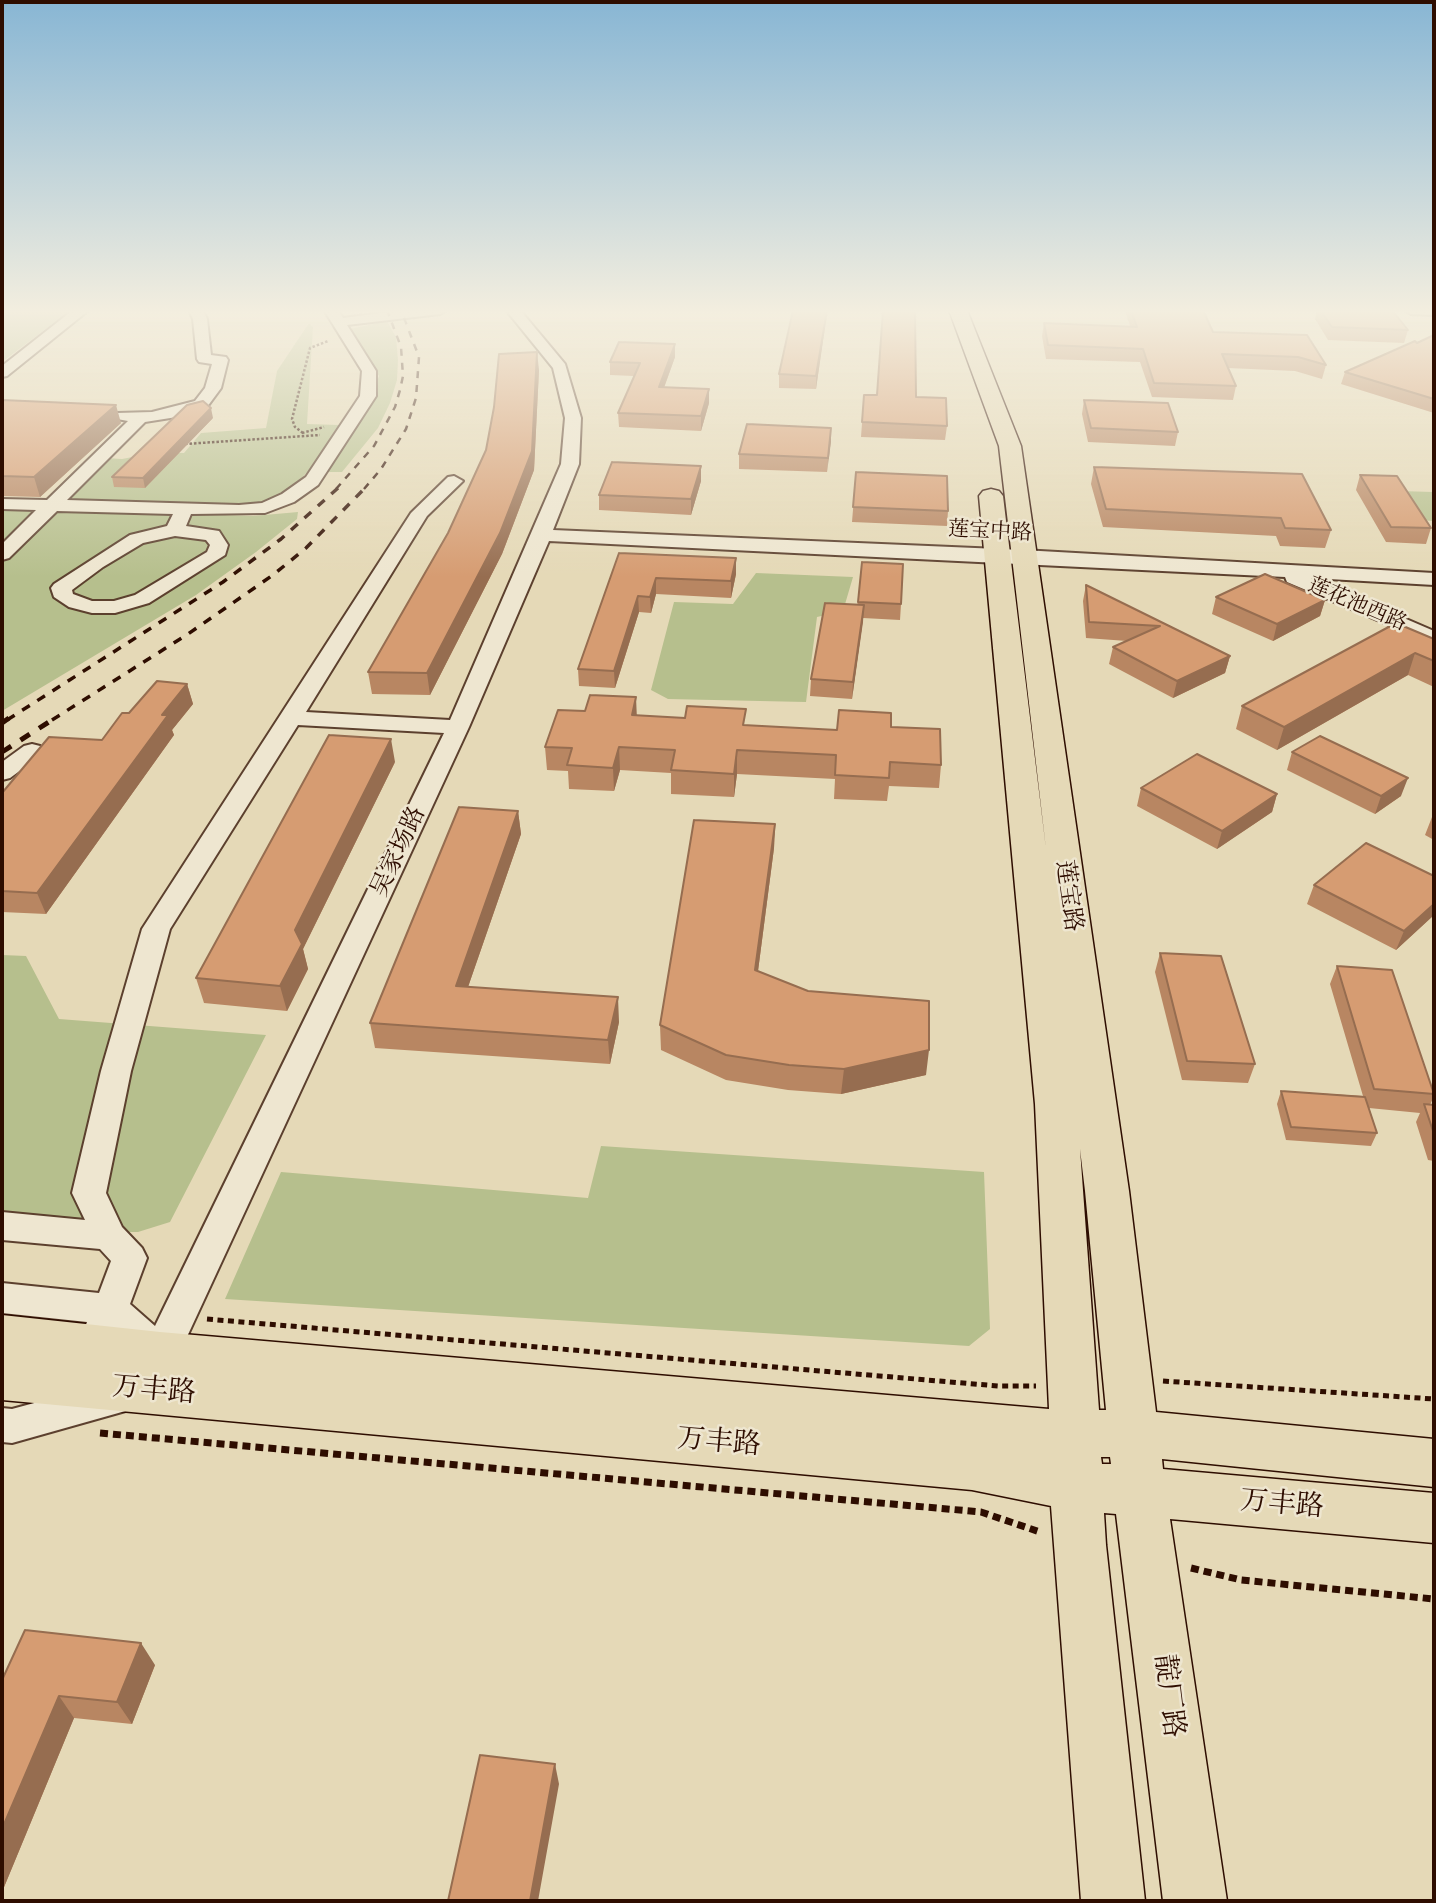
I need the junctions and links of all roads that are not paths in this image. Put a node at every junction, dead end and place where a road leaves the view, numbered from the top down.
1 (205, 399) edge
2 (366, 399) edge
3 (568, 399) edge
4 (969, 399) edge
5 (992, 399) edge
6 (113, 416) edge
7 (141, 417) junction
8 (454, 481) dead end
9 (2, 504) edge
10 (52, 505) junction
11 (184, 509) junction
12 (175, 530) junction
13 (542, 535) junction
14 (2, 554) edge
15 (1009, 555) junction
16 (1279, 571) junction
17 (1434, 579) edge
18 (1434, 638) edge
19 (291, 718) junction
20 (458, 727) junction
21 (32, 751) dead end
22 (2, 773) edge
23 (2, 1226) edge
24 (109, 1236) junction
25 (2, 1298) edge
26 (104, 1327) junction
27 (2, 1336) edge
28 (161, 1353) junction
29 (2, 1378) edge
30 (2, 1425) edge
31 (1135, 1433) junction
32 (1073, 1435) junction
33 (1434, 1463) edge
34 (1140, 1492) junction
35 (1434, 1518) edge
36 (1113, 1901) edge
37 (1195, 1901) edge

1 - 7 street
2 - 11 street
3 - 13 street, 吴家场路
4 - 15 main road, 莲宝路
5 - 15 main road, 莲宝路
6 - 7 street
7 - 10 street
8 - 19 street
9 - 10 street
10 - 11 street
10 - 14 street
11 - 12 street
12 - 12 street
13 - 15 street, 莲宝中路
13 - 20 street, 吴家场路
15 - 16 street, 莲宝中路
15 - 31 main road, 莲宝路
15 - 32 main road, 莲宝路
16 - 17 street, 莲宝中路
16 - 18 street, 莲花池西路
19 - 20 street
19 - 24 street
20 - 28 street, 吴家场路
21 - 22 street
23 - 24 street
24 - 26 street
25 - 26 street
26 - 27 main road, 万丰路
26 - 28 main road, 万丰路
28 - 29 main road, 万丰路
28 - 30 street
28 - 32 main road, 万丰路
31 - 32 main road, 万丰路
31 - 33 main road, 万丰路
31 - 34 main road, 莲宝路
32 - 34 main road, 万丰路
32 - 36 main road, 莲宝路
34 - 35 main road, 万丰路
34 - 37 main road, 靛厂路

